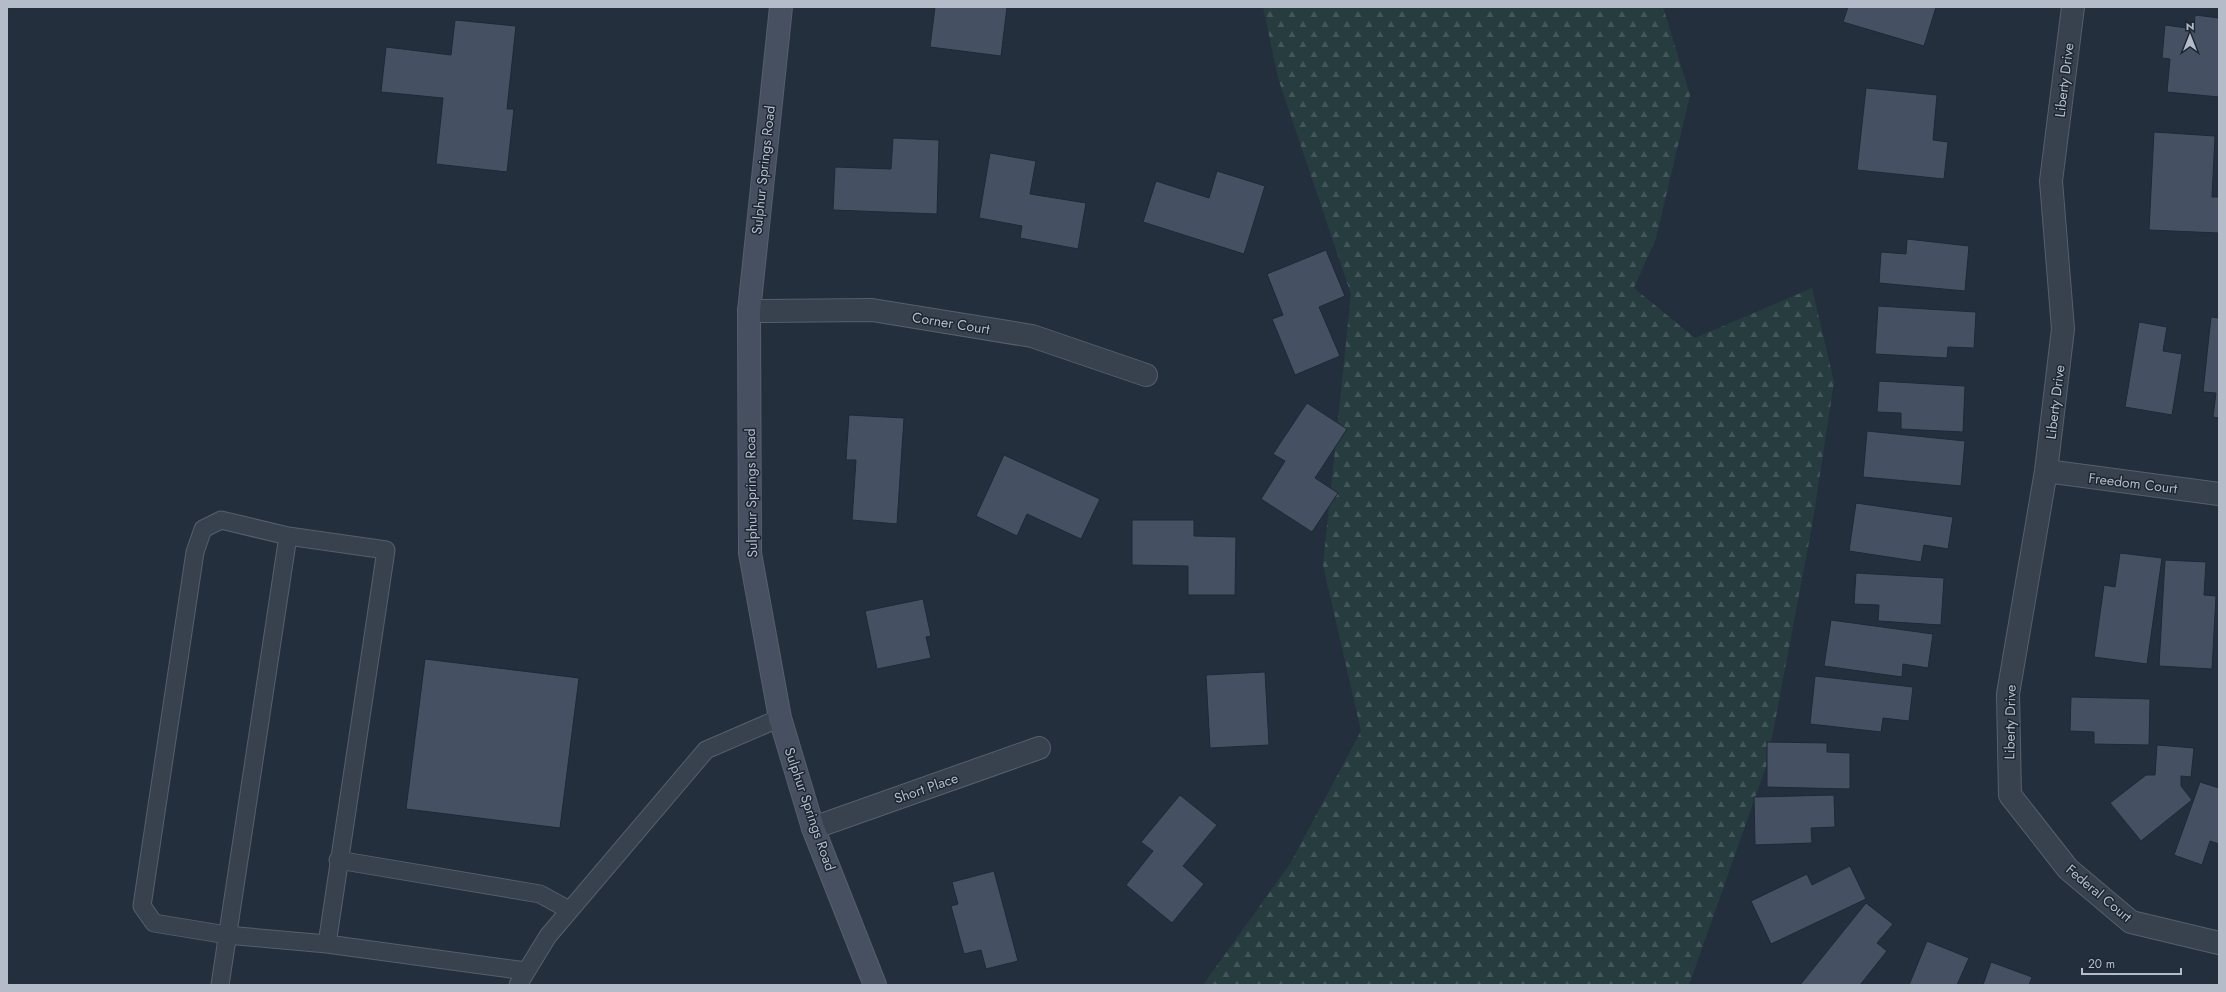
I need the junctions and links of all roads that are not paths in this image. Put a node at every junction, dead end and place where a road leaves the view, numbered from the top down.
1 (781, 7) edge
2 (2073, 7) edge
3 (749, 311) junction
4 (1146, 375) dead end
5 (2046, 471) junction
6 (2219, 494) edge
7 (288, 536) junction
8 (780, 718) junction
9 (1039, 748) dead end
10 (2010, 795) joint
11 (814, 828) junction
12 (338, 860) junction
13 (569, 910) junction
14 (227, 935) junction
15 (2219, 943) edge
16 (327, 944) junction
17 (522, 978) edge
18 (220, 985) edge
19 (875, 985) edge

1 - 3 street, Sulphur Springs Road
2 - 5 street, Liberty Drive
3 - 4 street, Corner Court
3 - 8 street, Sulphur Springs Road
5 - 6 street, Freedom Court
5 - 10 street, Liberty Drive
7 - 12 lane
7 - 14 lane
7 - 14 lane
8 - 11 street, Sulphur Springs Road
8 - 13 lane
9 - 11 street, Short Place
10 - 15 street, Federal Court
11 - 19 street, Sulphur Springs Road
12 - 13 lane
12 - 16 lane
13 - 17 lane
14 - 16 lane
14 - 18 lane
16 - 17 lane

